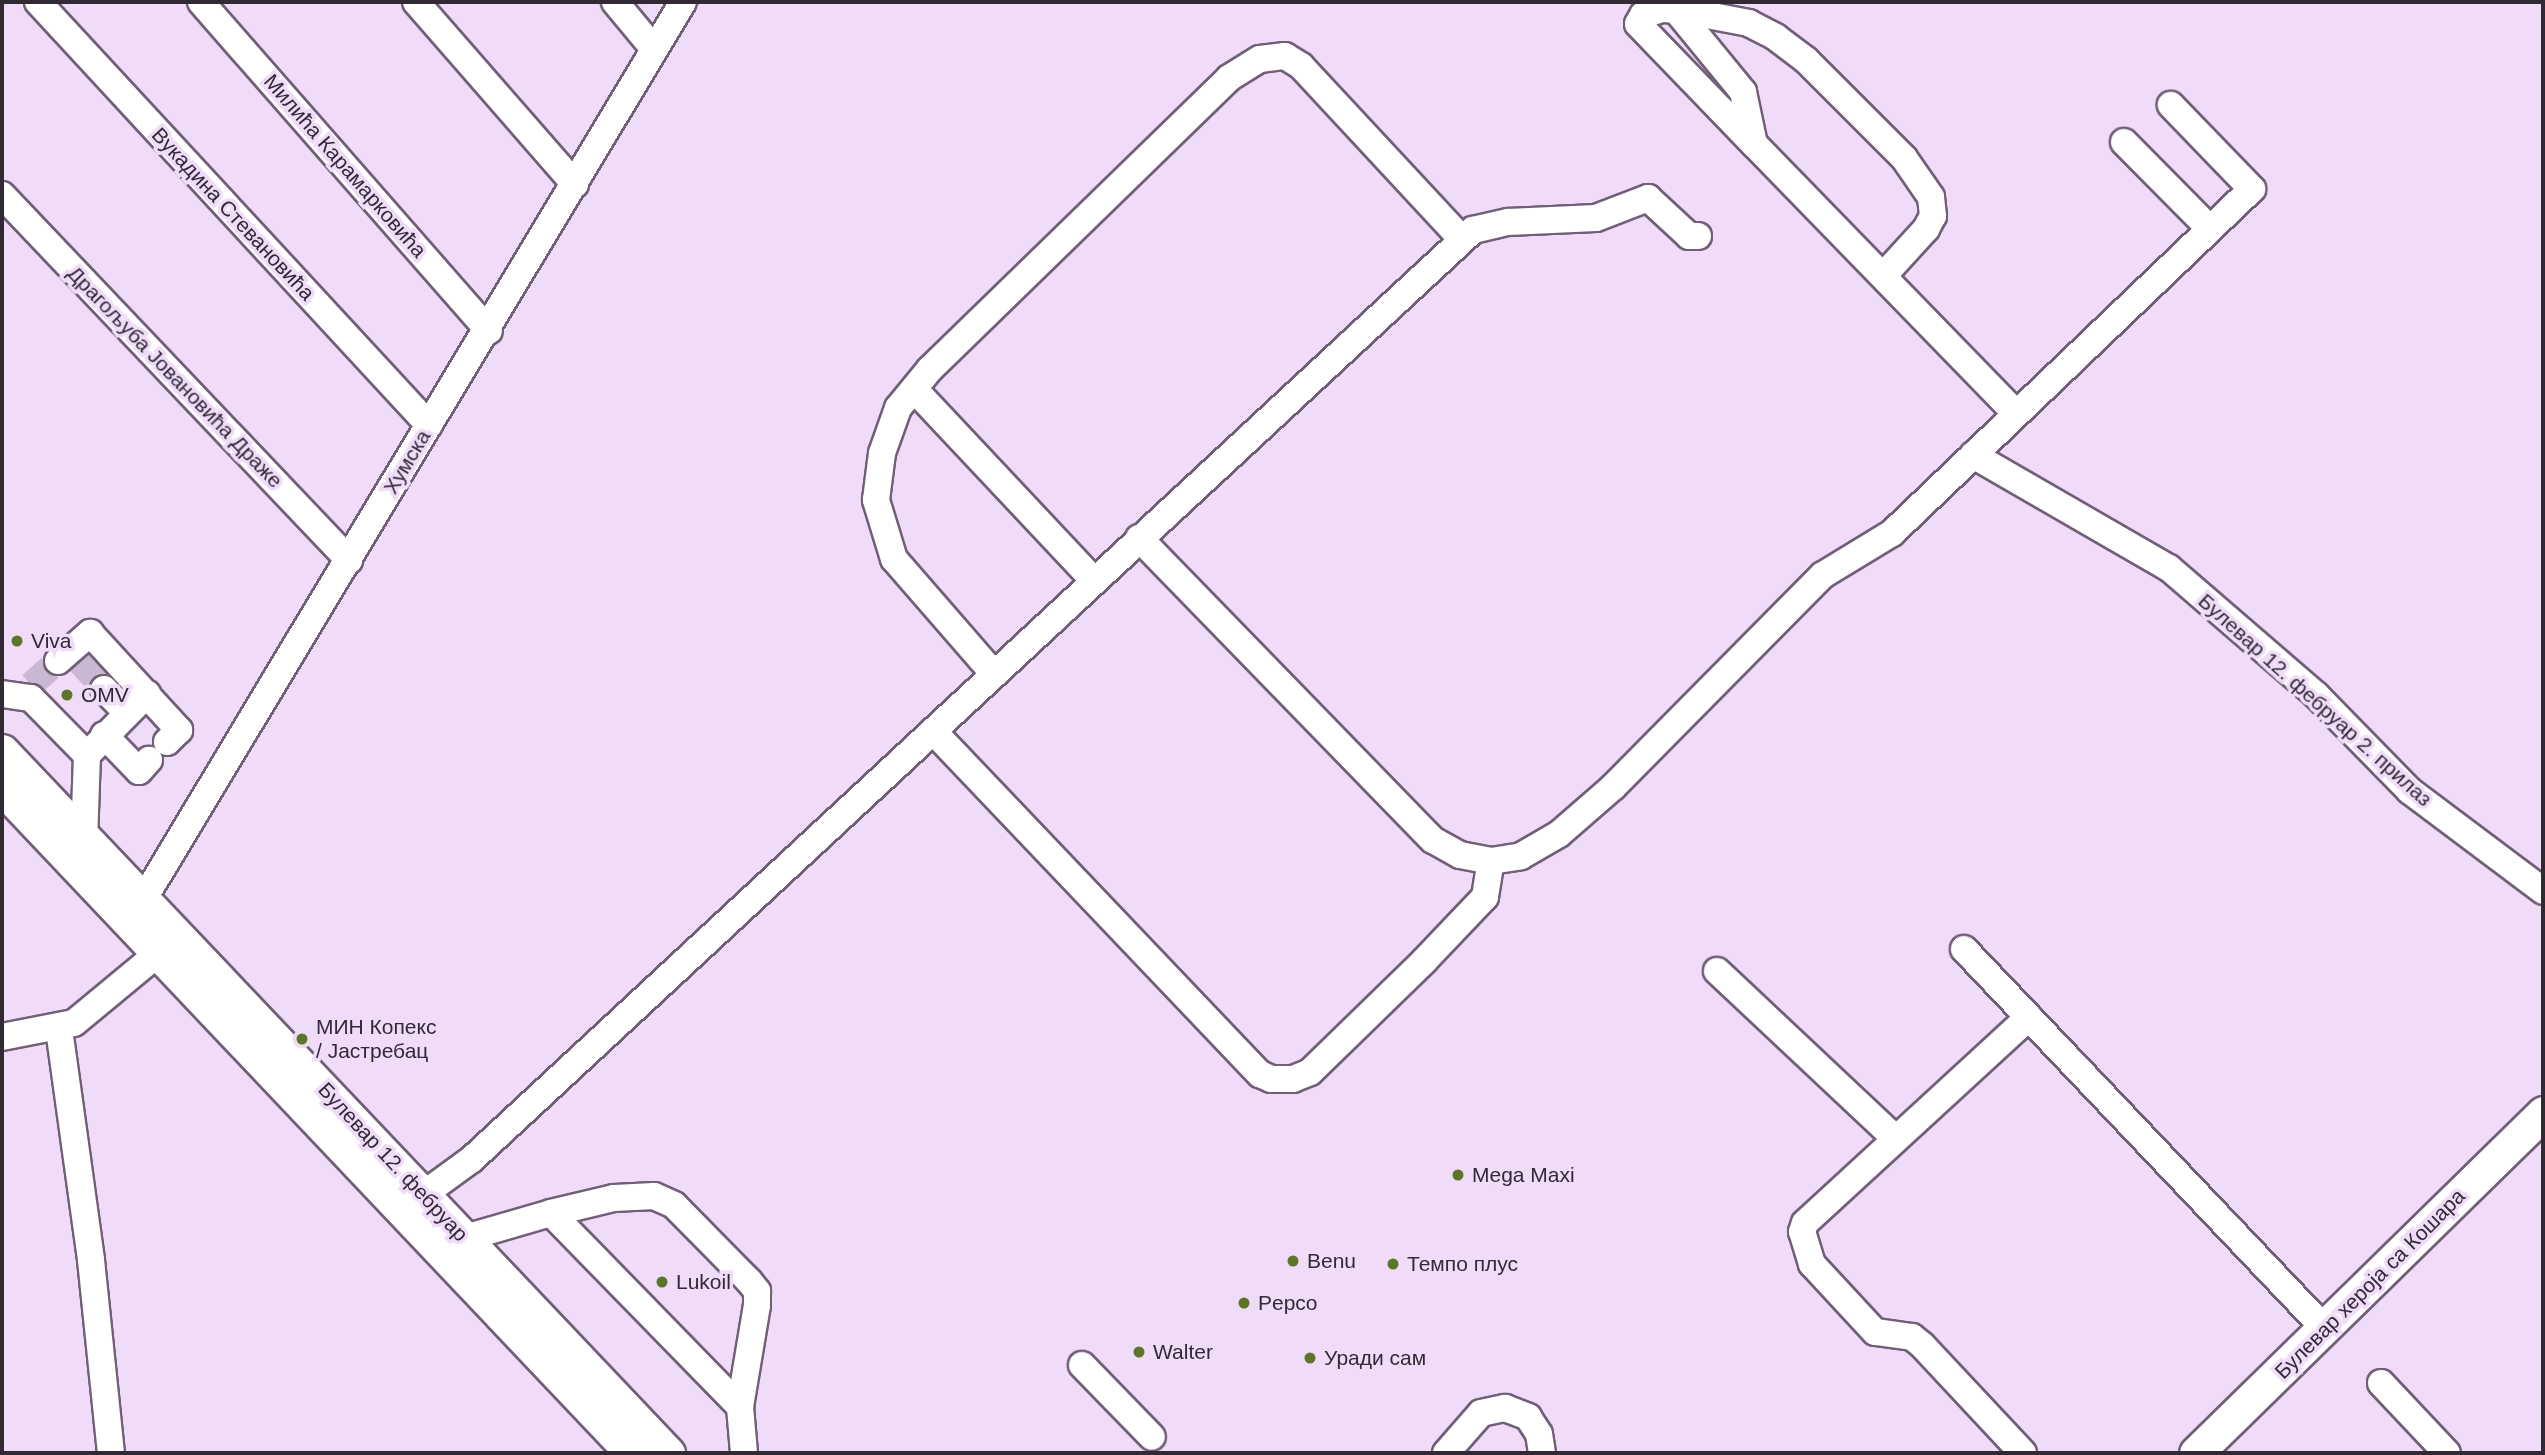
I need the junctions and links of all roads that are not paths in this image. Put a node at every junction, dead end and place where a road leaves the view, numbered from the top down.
1 (38, 2) edge
2 (201, 2) edge
3 (416, 2) edge
4 (615, 2) edge
5 (683, 2) edge
6 (1676, 10) junction
7 (654, 49) junction
8 (2171, 105) dead end
9 (2124, 142) dead end
10 (1754, 144) junction
11 (575, 184) junction
12 (2, 195) edge
13 (2210, 229) junction
14 (1698, 236) dead end
15 (1462, 239) junction
16 (1883, 276) junction
17 (489, 331) junction
18 (914, 389) junction
19 (2016, 413) junction
20 (429, 425) junction
21 (1973, 455) junction
22 (1139, 538) junction
23 (349, 560) junction
24 (1094, 580) junction
25 (69, 658) tunnel mouth
26 (994, 674) junction
27 (104, 689) tunnel mouth
28 (18, 691) edge
29 (147, 695) junction
30 (127, 713) junction
31 (933, 730) junction
32 (104, 735) junction
33 (2, 751) edge
34 (87, 755) junction
35 (2, 788) edge
36 (84, 840) junction
37 (1491, 861) junction
38 (2543, 891) edge
39 (137, 911) junction
40 (169, 945) junction
41 (1965, 949) dead end
42 (1717, 971) dead end
43 (2029, 1017) junction
44 (59, 1029) junction
45 (2, 1037) edge
46 (2543, 1113) edge
47 (1896, 1139) junction
48 (2543, 1145) edge
49 (424, 1194) junction
50 (551, 1213) junction
51 (465, 1238) junction
52 (2325, 1329) junction
53 (1082, 1365) dead end
54 (2381, 1383) dead end
55 (740, 1407) junction
56 (1152, 1437) dead end
57 (111, 1453) edge
58 (632, 1453) edge
59 (668, 1453) edge
60 (744, 1453) edge
61 (1446, 1453) edge
62 (1542, 1453) edge
63 (2023, 1453) edge
64 (2196, 1453) edge
65 (2225, 1453) edge
66 (2447, 1453) edge

1 - 20 street, Вукадина Стевановића
2 - 17 street, Милића Карамарковића
3 - 11 street
4 - 7 street
5 - 7 street, Хумска
6 - 10 street
6 - 10 street
6 - 16 street
7 - 11 street, Хумска
8 - 13 street
9 - 13 street
10 - 16 street
11 - 17 street, Хумска
12 - 23 street, Драгољуба Јовановића Драже
13 - 19 street
14 - 15 street
15 - 18 street
15 - 22 street
16 - 19 street
17 - 20 street, Хумска
18 - 24 street
18 - 26 street
19 - 21 street
20 - 23 street, Хумска
21 - 37 street
21 - 38 street, Булевар 12. фебруар 2. прилаз
22 - 24 street
22 - 37 street
23 - 39 street, Хумска
24 - 26 street
25 - 29 street
26 - 31 street
27 - 30 street
28 - 34 street
29 - 30 street
29 - 32 street
30 - 32 street
31 - 37 street
31 - 49 street
32 - 34 street
33 - 36 main road, Булевар 12. фебруар
34 - 36 street
35 - 39 main road, Булевар 12. фебруар
36 - 39 main road, Булевар 12. фебруар
39 - 40 main road, Булевар 12. фебруар
40 - 44 street
40 - 49 main road, Булевар 12. фебруар
40 - 58 main road, Булевар 12. фебруар
41 - 43 street
42 - 47 street
43 - 47 street
43 - 52 street
44 - 45 street
44 - 57 street
46 - 52 main road, Булевар хероја са Кошара
47 - 63 street
48 - 65 main road, Булевар хероја са Кошара
49 - 51 main road, Булевар 12. фебруар
50 - 51 street
50 - 55 street
50 - 55 street
51 - 59 main road, Булевар 12. фебруар
52 - 64 main road, Булевар хероја са Кошара
53 - 56 street
54 - 66 street
55 - 60 street
61 - 62 street

